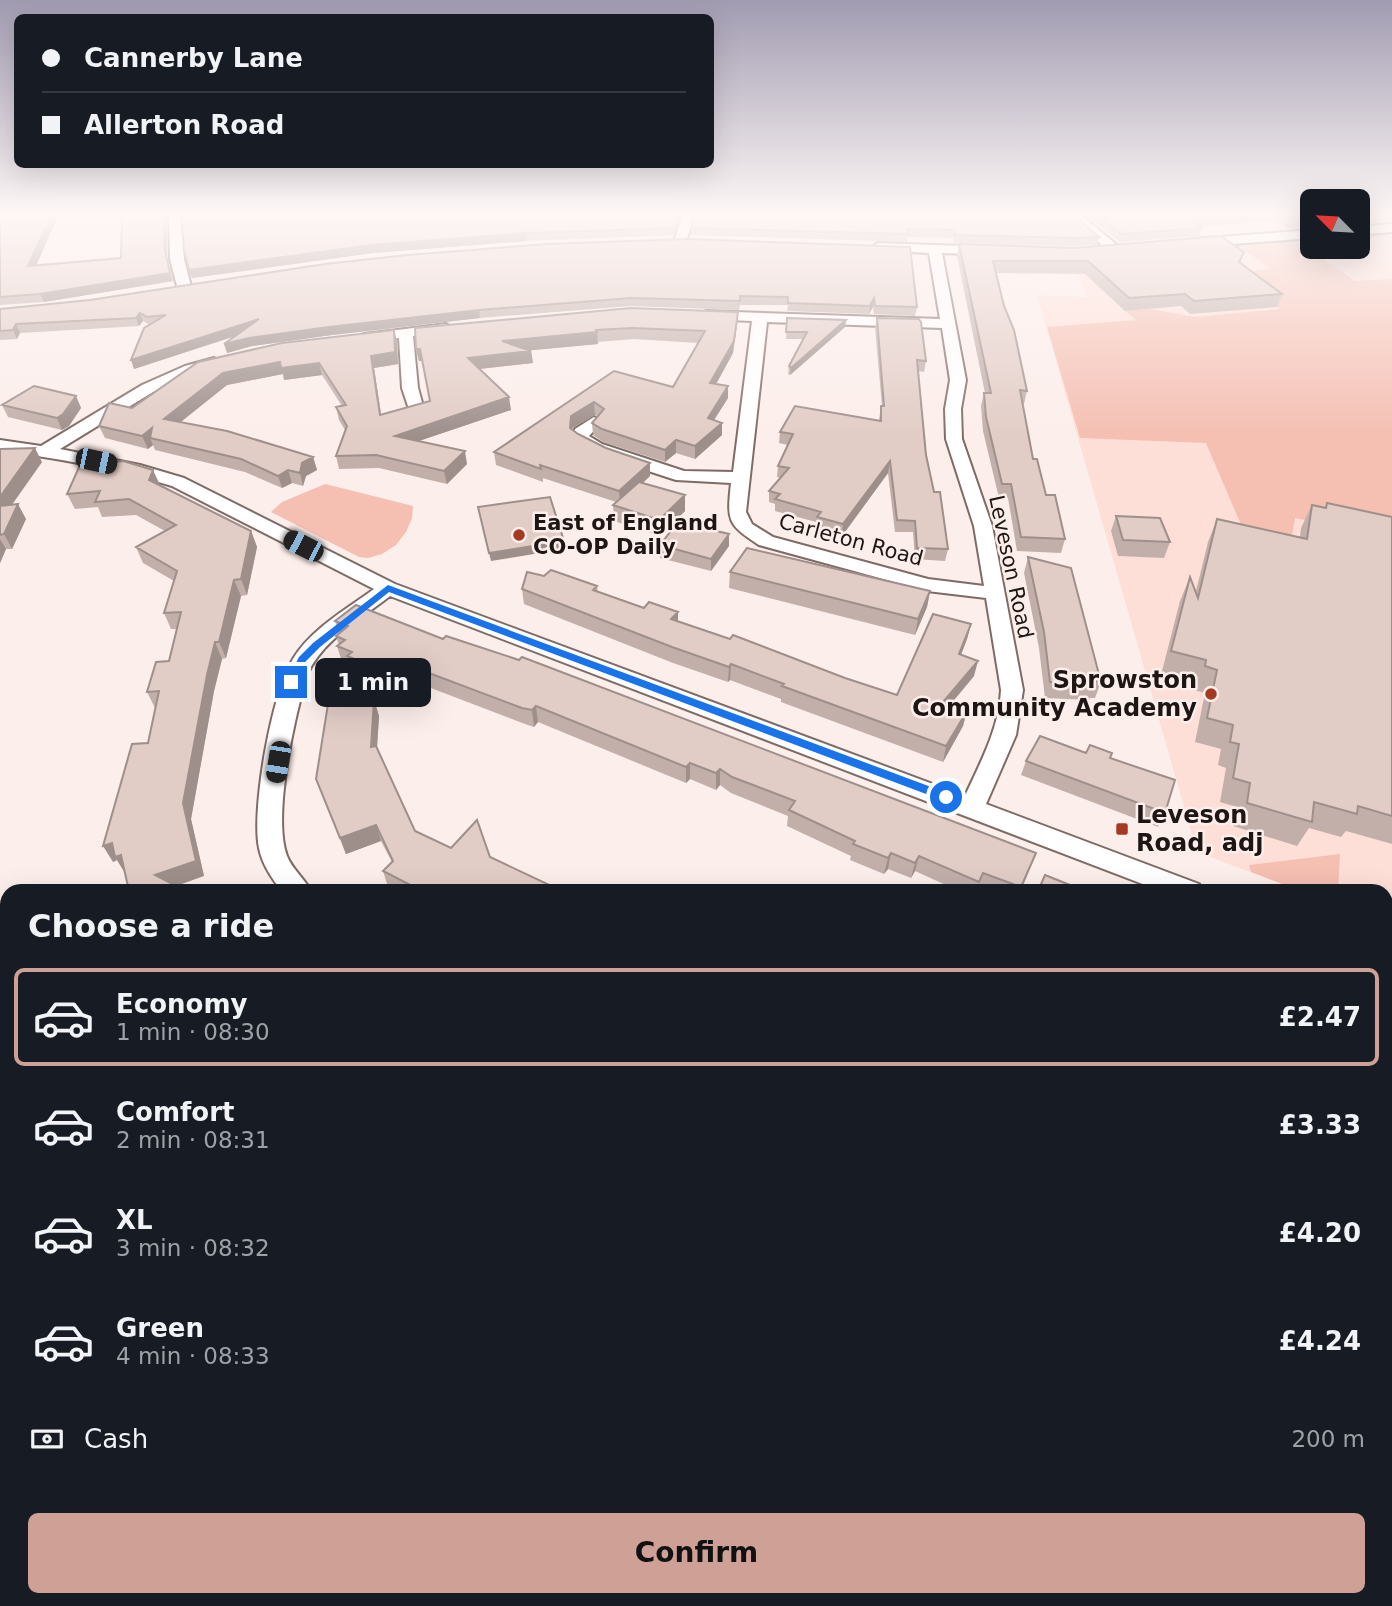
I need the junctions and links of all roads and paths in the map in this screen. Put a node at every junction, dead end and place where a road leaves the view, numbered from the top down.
1 (942, 287) edge
2 (696, 314) edge
3 (761, 317) junction
4 (948, 324) junction
5 (468, 326) edge
6 (405, 332) junction
7 (344, 341) edge
8 (230, 359) edge
9 (415, 406) edge
10 (594, 422) edge
11 (0, 445) edge
12 (45, 451) junction
13 (740, 478) junction
14 (388, 588) junction
15 (995, 593) junction
16 (972, 807) junction
17 (291, 884) edge
18 (1172, 884) edge

1 - 4 street, Leveson Road
2 - 3 street
3 - 4 street
3 - 13 street, Carleton Road
4 - 15 street, Leveson Road
5 - 6 street
6 - 7 street
6 - 9 street
8 - 12 street
10 - 13 street
11 - 12 street
12 - 14 street
13 - 15 street, Carleton Road
14 - 16 street
14 - 17 street
15 - 16 street, Leveson Road
16 - 18 street

